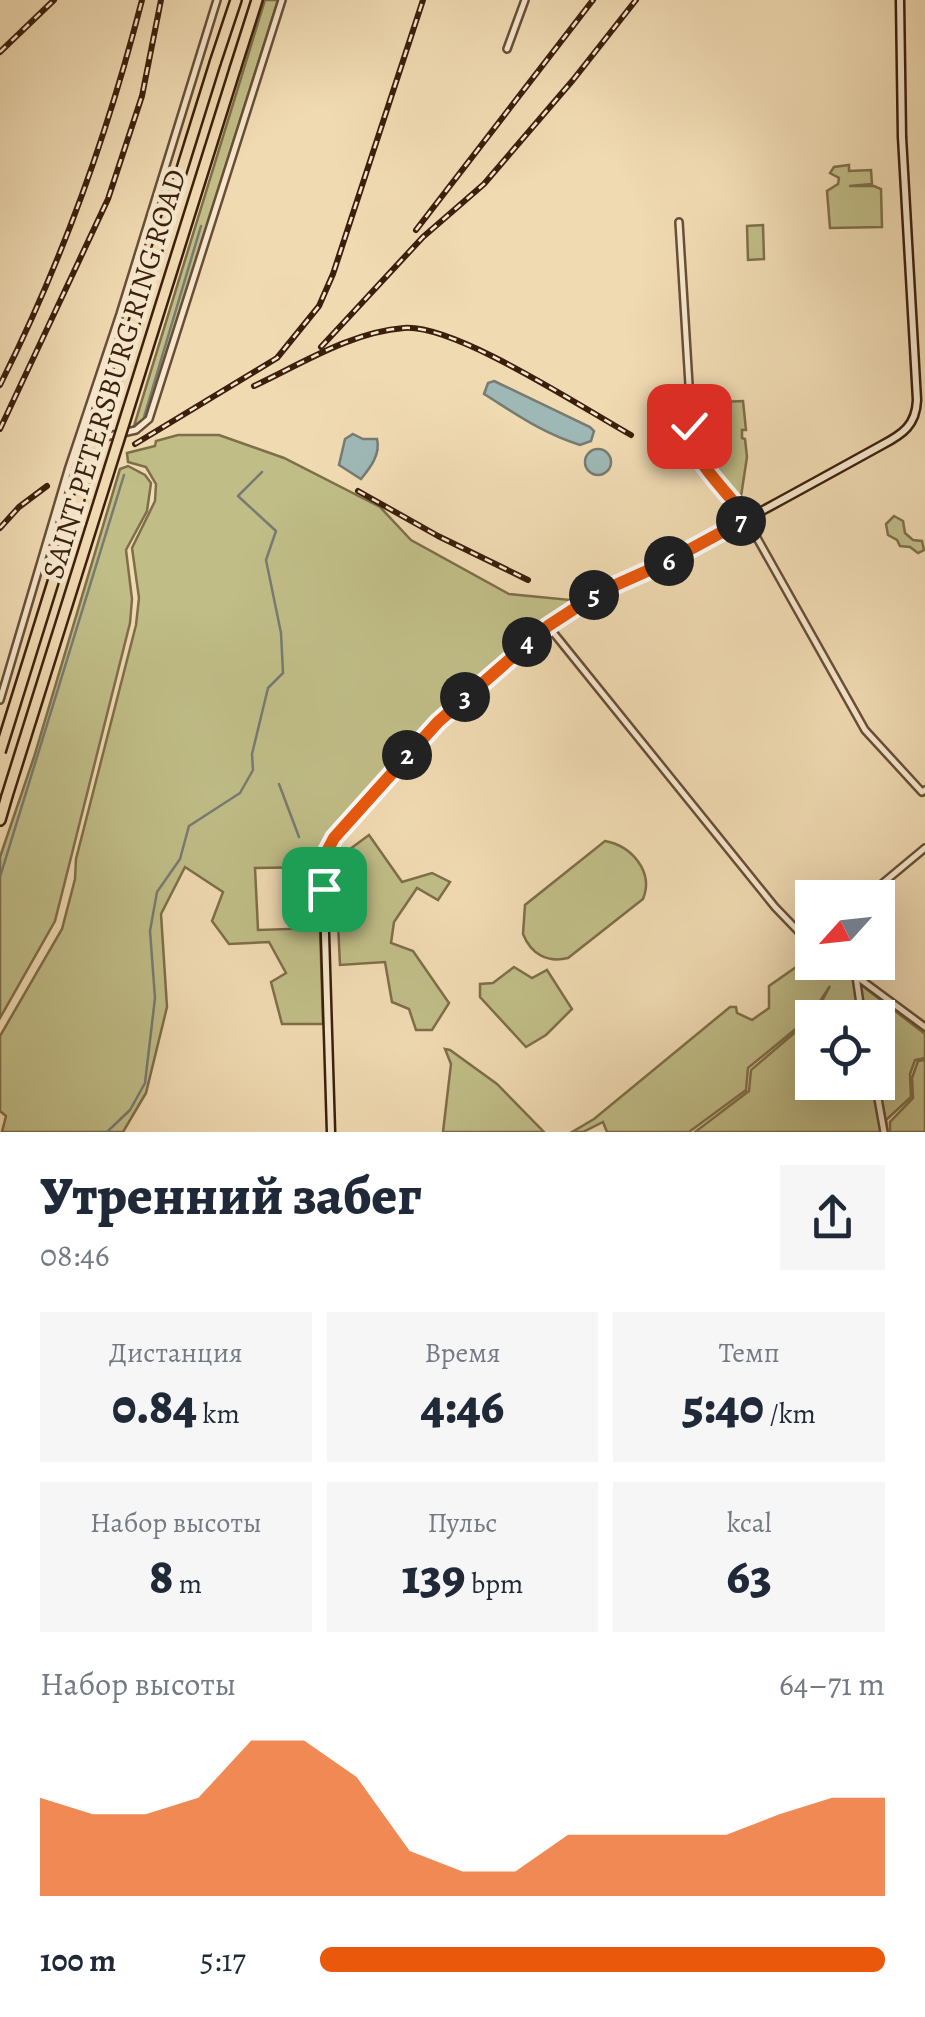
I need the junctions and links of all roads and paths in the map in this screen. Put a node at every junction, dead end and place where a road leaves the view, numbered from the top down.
1 (217, 0) edge
2 (236, 0) edge
3 (257, 0) edge
4 (282, 0) edge
5 (525, 0) edge
6 (900, 0) edge
7 (507, 49) dead end
8 (679, 222) dead end
9 (921, 408) edge
10 (78, 443) junction
11 (746, 519) junction
12 (548, 626) junction
13 (0, 700) edge
14 (0, 752) edge
15 (923, 791) edge
16 (0, 820) edge
17 (925, 848) edge
18 (887, 880) edge
19 (795, 928) edge
20 (861, 980) edge
21 (925, 1028) edge
22 (878, 1100) edge
23 (331, 1132) edge
24 (884, 1132) edge

1 - 10 street
2 - 14 highway, SAINT PETERSBURG RING ROAD, bridge
3 - 16 highway, SAINT PETERSBURG RING ROAD, bridge
4 - 10 street
5 - 7 street
6 - 9 street
8 - 11 street
9 - 11 street
10 - 13 street
11 - 12 street
11 - 15 street
12 - 19 street
12 - 23 street
17 - 18 street
20 - 21 street
22 - 24 street

